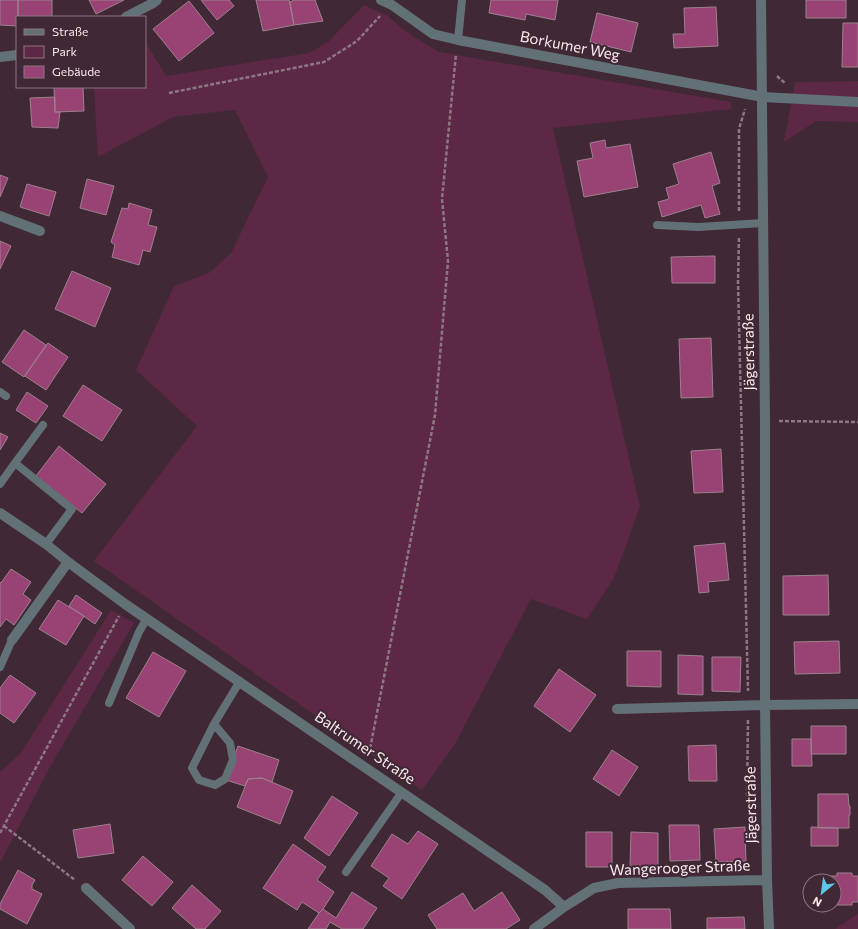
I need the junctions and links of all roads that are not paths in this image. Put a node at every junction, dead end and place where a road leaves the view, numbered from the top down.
1 (156, 0) edge
2 (381, 0) edge
3 (462, 0) edge
4 (761, 0) edge
5 (128, 16) edge
6 (458, 40) junction
7 (16, 55) edge
8 (0, 57) edge
9 (763, 97) junction
10 (858, 102) edge
11 (0, 216) edge
12 (763, 223) junction
13 (657, 225) dead end
14 (40, 231) dead end
15 (43, 425) dead end
16 (15, 463) junction
17 (0, 484) edge
18 (0, 513) edge
19 (46, 544) junction
20 (68, 562) junction
21 (147, 618) junction
22 (12, 640) joint
23 (0, 667) edge
24 (240, 681) junction
25 (109, 703) dead end
26 (765, 704) junction
27 (858, 704) edge
28 (617, 709) dead end
29 (214, 724) junction
30 (402, 792) junction
31 (346, 872) dead end
32 (767, 880) junction
33 (86, 888) road end
34 (564, 907) junction
35 (130, 929) edge
36 (534, 929) edge
37 (769, 929) edge

1 - 5 street
2 - 6 street, Borkumer Weg
3 - 6 lane
4 - 9 street, Jägerstraße
6 - 9 street, Borkumer Weg
7 - 8 street
9 - 10 street, Borkumer Weg
9 - 12 street, Jägerstraße
11 - 14 street
12 - 13 lane
12 - 26 street, Jägerstraße
15 - 16 lane
16 - 17 lane
16 - 19 lane
18 - 19 street, Baltrumer Straße
19 - 20 street, Baltrumer Straße
20 - 21 street, Baltrumer Straße
20 - 22 street
21 - 24 street, Baltrumer Straße
21 - 25 lane
22 - 23 lane
24 - 29 lane
24 - 30 street, Baltrumer Straße
26 - 27 street
26 - 28 street
26 - 32 street, Jägerstraße
29 - 29 lane
30 - 31 lane
30 - 34 street, Baltrumer Straße
32 - 34 street, Wangerooger Straße
32 - 37 street, Jägerstraße
33 - 35 street
34 - 36 street, Wangerooger Straße

